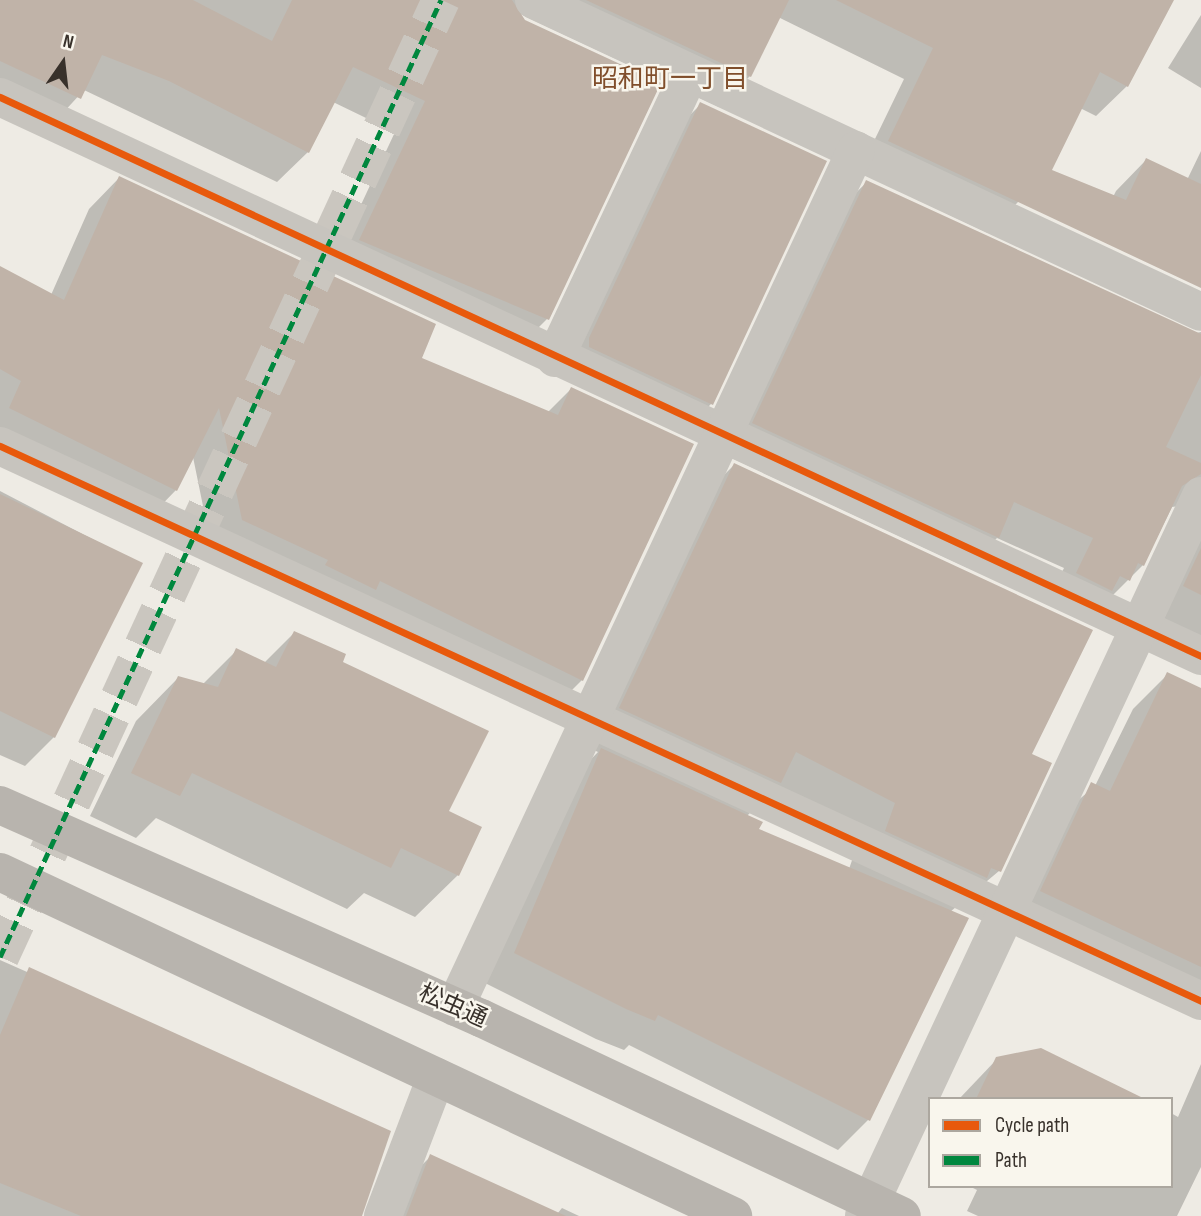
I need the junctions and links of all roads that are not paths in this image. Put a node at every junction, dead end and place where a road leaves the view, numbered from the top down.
1 (534, 0) edge
2 (690, 73) junction
3 (0, 97) edge
4 (856, 150) junction
5 (1201, 312) edge
6 (555, 358) junction
7 (720, 435) junction
8 (0, 446) edge
9 (1201, 496) edge
10 (1140, 629) junction
11 (1201, 656) edge
12 (586, 719) junction
13 (0, 805) edge
14 (0, 872) edge
15 (1007, 915) junction
16 (1201, 1001) edge
17 (455, 1007) junction
18 (436, 1077) junction
19 (928, 1097) edge
20 (928, 1098) edge
21 (879, 1211) edge
22 (383, 1216) edge
23 (733, 1216) edge

1 - 2 street
2 - 4 street
2 - 6 street
3 - 6 street
4 - 5 street
4 - 7 street
6 - 7 street
7 - 10 street
7 - 12 street
8 - 12 street
9 - 10 street
10 - 11 street
10 - 15 street
12 - 15 street
12 - 17 street
13 - 17 street, 松虫通
14 - 18 street
15 - 16 street
15 - 19 street
17 - 21 street, 松虫通
18 - 22 street
18 - 23 street
20 - 21 street

